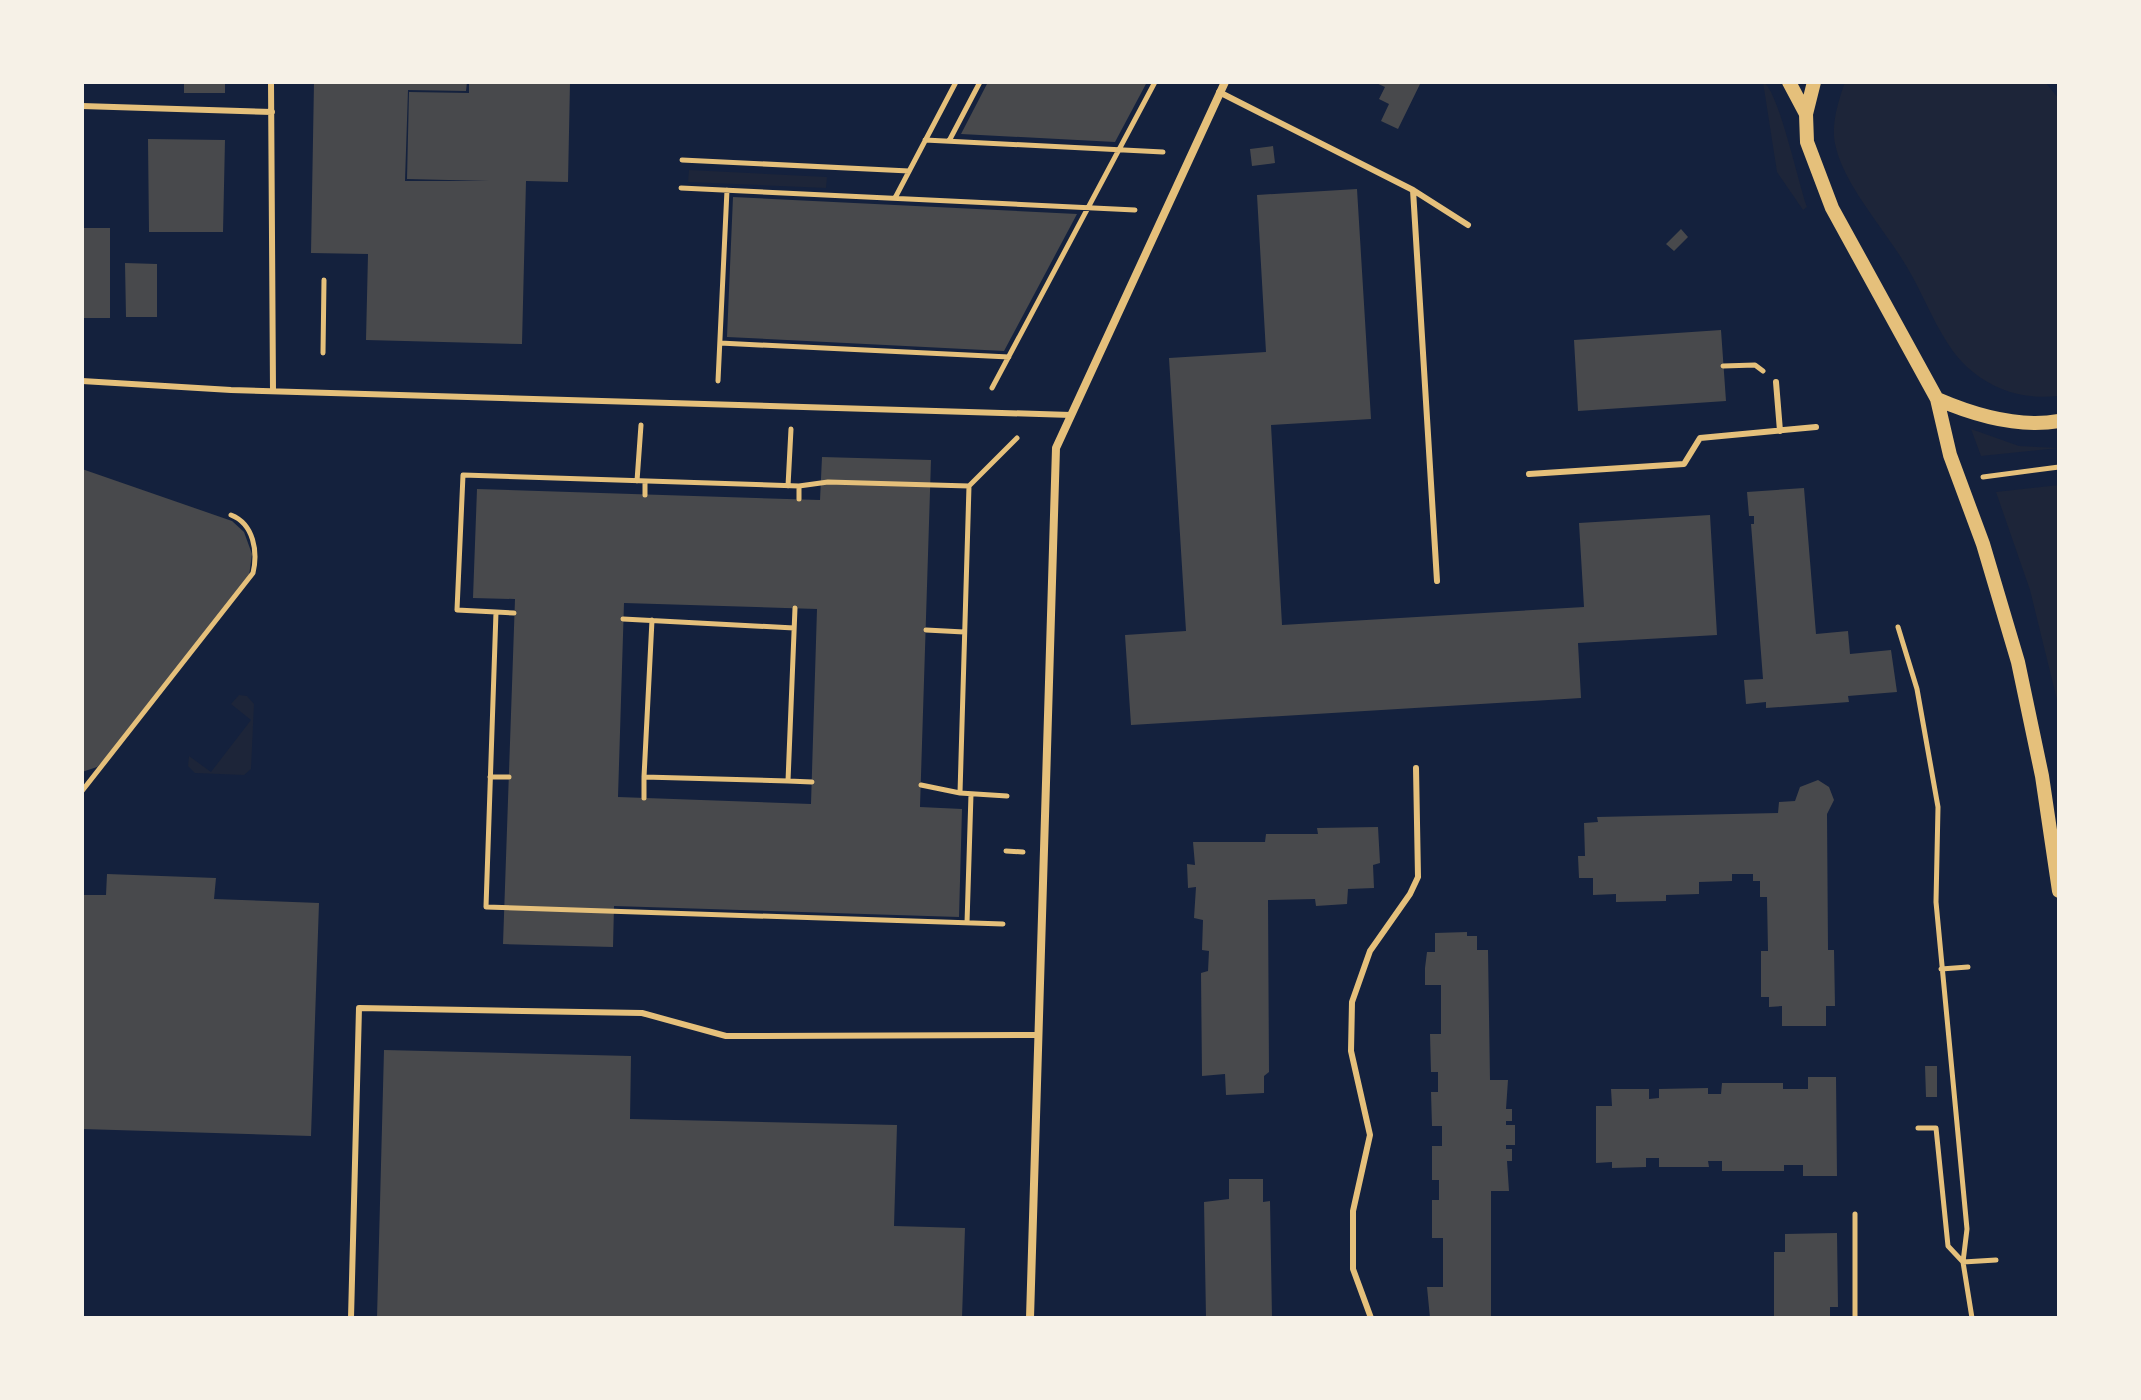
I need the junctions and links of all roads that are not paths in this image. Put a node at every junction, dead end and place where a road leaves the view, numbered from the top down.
1 (271, 82) edge
2 (1225, 82) edge
3 (1789, 82) edge
4 (1814, 82) edge
5 (1219, 92) junction
6 (82, 106) edge
7 (272, 112) junction
8 (1806, 114) junction
9 (1413, 190) junction
10 (1468, 225) dead end
11 (82, 381) edge
12 (1776, 382) road end
13 (273, 390) junction
14 (1937, 399) junction
15 (1071, 415) junction
16 (2059, 421) edge
17 (1816, 427) dead end
18 (1780, 431) junction
19 (1529, 474) dead end
20 (1437, 581) dead end
21 (1416, 768) dead end
22 (2059, 891) edge
23 (1036, 1035) junction
24 (351, 1318) edge
25 (1030, 1318) edge
26 (1371, 1318) edge

1 - 7 lane
2 - 5 street
3 - 8 street
4 - 8 street
5 - 9 lane
5 - 15 street
6 - 7 lane
7 - 13 lane
8 - 14 street
9 - 10 lane
9 - 20 lane
11 - 13 lane
12 - 18 lane
13 - 15 lane
14 - 16 street
14 - 22 street
15 - 23 street
17 - 18 lane
18 - 19 lane
21 - 26 lane
23 - 24 lane
23 - 25 street

